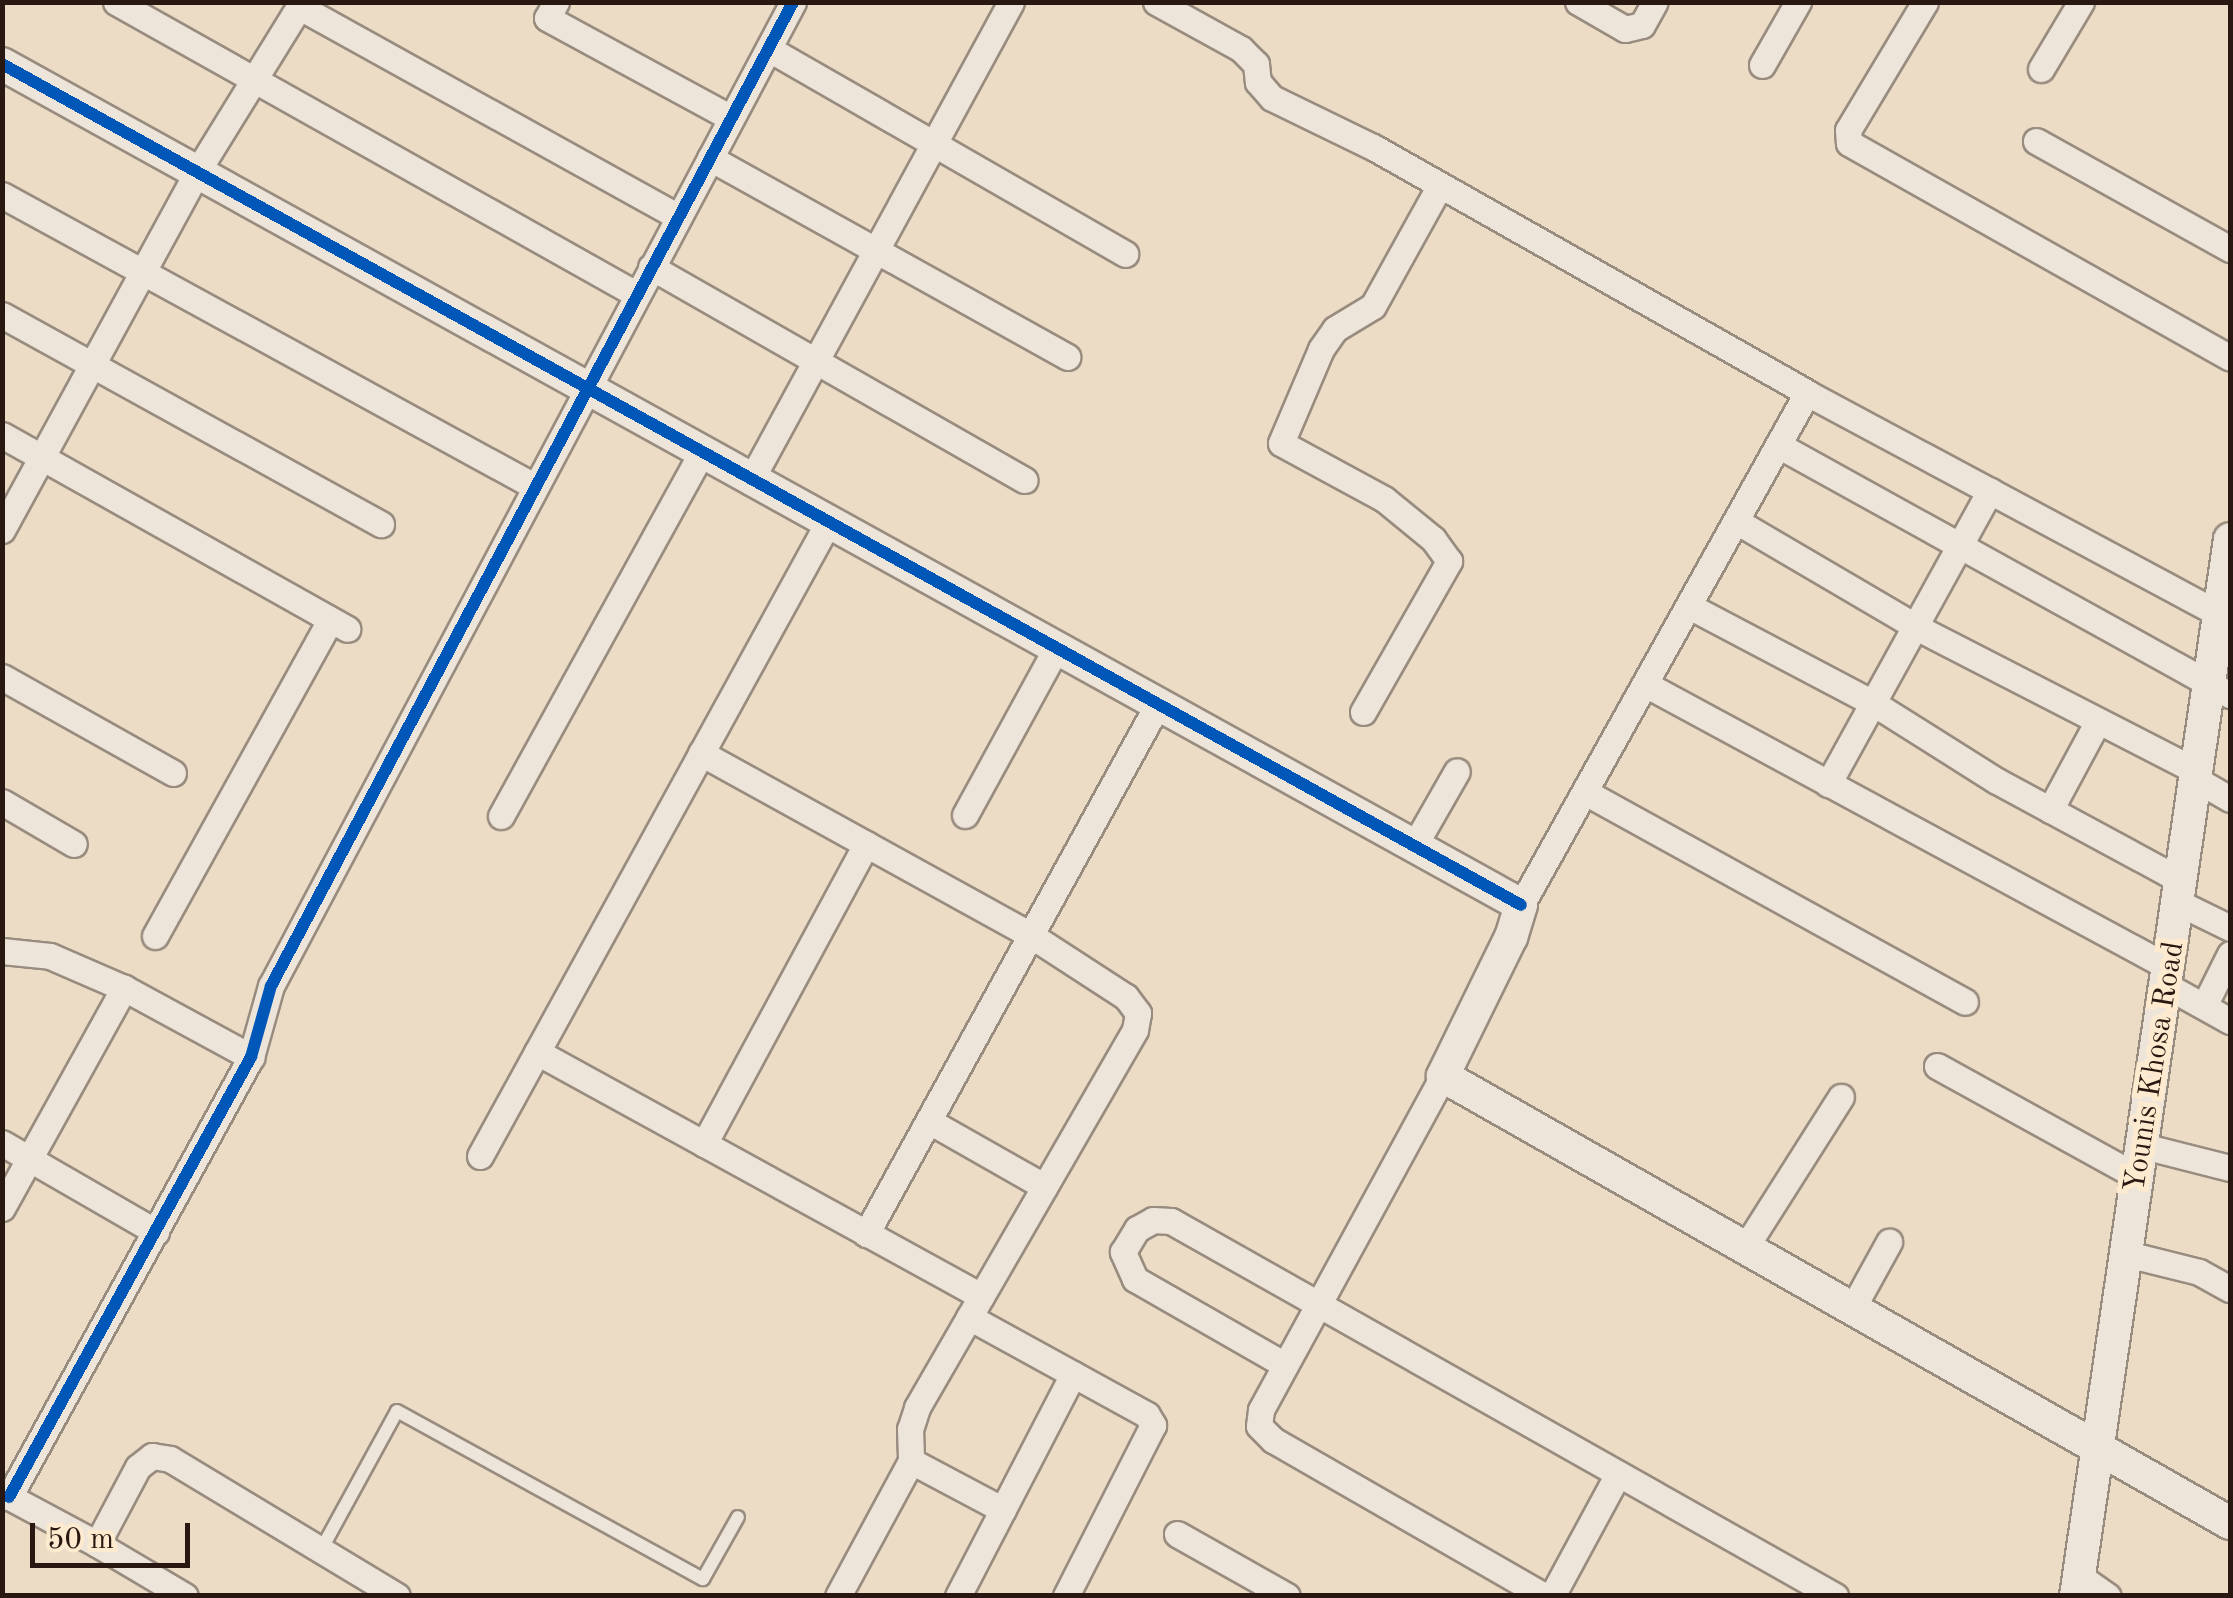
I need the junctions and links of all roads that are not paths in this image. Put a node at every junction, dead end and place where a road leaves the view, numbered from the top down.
1 (116, 2) edge
2 (556, 2) edge
3 (1010, 2) edge
4 (1156, 2) edge
5 (1578, 2) edge
6 (1656, 2) edge
7 (1798, 2) edge
8 (1925, 2) edge
9 (2081, 2) edge
10 (300, 4) edge
11 (782, 6) edge
12 (768, 48) junction
13 (2, 64) edge
14 (1762, 65) dead end
15 (2042, 68) dead end
16 (255, 78) junction
17 (731, 118) junction
18 (2036, 141) dead end
19 (935, 144) junction
20 (710, 158) junction
21 (198, 172) junction
22 (1440, 185) junction
23 (2, 194) edge
24 (678, 217) junction
25 (2230, 249) edge
26 (877, 251) junction
27 (1125, 254) dead end
28 (651, 267) junction
29 (144, 270) junction
30 (636, 294) junction
31 (2, 314) edge
32 (1067, 357) dead end
33 (2230, 358) edge
34 (816, 362) junction
35 (93, 364) junction
36 (587, 386) junction
37 (1806, 393) junction
38 (2, 435) edge
39 (1778, 445) junction
40 (703, 450) junction
41 (42, 458) junction
42 (752, 478) junction
43 (1024, 480) dead end
44 (534, 486) junction
45 (1990, 491) junction
46 (829, 521) junction
47 (1736, 521) junction
48 (381, 524) dead end
49 (2, 530) edge
50 (2230, 539) edge
51 (1960, 545) junction
52 (1689, 606) junction
53 (2225, 617) edge
54 (1915, 626) junction
55 (1057, 648) junction
56 (2, 677) edge
57 (1645, 684) junction
58 (2220, 689) edge
59 (1873, 703) junction
60 (1158, 704) junction
61 (1364, 712) dead end
62 (2098, 720) junction
63 (702, 753) junction
64 (1457, 771) dead end
65 (173, 773) dead end
66 (2197, 776) junction
67 (1828, 784) junction
68 (1585, 792) junction
69 (2230, 799) edge
70 (2, 802) edge
71 (2050, 810) junction
72 (965, 815) dead end
73 (501, 816) dead end
74 (74, 844) dead end
75 (866, 844) junction
76 (1414, 846) junction
77 (2181, 892) junction
78 (1521, 905) junction
79 (2230, 928) edge
80 (155, 936) dead end
81 (1032, 936) junction
82 (2, 952) edge
83 (2230, 954) edge
84 (2168, 977) junction
85 (124, 988) junction
86 (1965, 1002) dead end
87 (2204, 1006) junction
88 (2230, 1022) edge
89 (537, 1052) junction
90 (251, 1056) junction
91 (1937, 1066) dead end
92 (1443, 1076) junction
93 (1841, 1097) dead end
94 (929, 1121) junction
95 (2, 1143) edge
96 (704, 1144) junction
97 (480, 1156) dead end
98 (30, 1158) junction
99 (2140, 1162) junction
100 (2230, 1168) edge
101 (1044, 1187) junction
102 (2, 1208) edge
103 (156, 1232) junction
104 (866, 1234) junction
105 (1889, 1242) dead end
106 (1745, 1248) junction
107 (2126, 1254) junction
108 (2230, 1290) edge
109 (1318, 1305) junction
110 (975, 1307) junction
111 (1852, 1308) junction
112 (1285, 1366) junction
113 (1072, 1374) junction
114 (2097, 1448) junction
115 (912, 1461) junction
116 (1618, 1474) junction
117 (6, 1495) edge
118 (1002, 1510) junction
119 (738, 1517) dead end
120 (2230, 1523) edge
121 (1176, 1534) dead end
122 (98, 1544) junction
123 (322, 1550) junction
124 (2077, 1586) edge
125 (185, 1596) edge
126 (397, 1596) edge
127 (838, 1596) edge
128 (958, 1596) edge
129 (1066, 1596) edge
130 (1287, 1596) edge
131 (1544, 1596) edge
132 (1552, 1596) edge
133 (1835, 1596) edge
134 (2108, 1596) edge

1 - 16 street
2 - 17 street
3 - 19 street
4 - 22 street
5 - 6 street
7 - 14 street
8 - 33 street
9 - 15 street
10 - 16 street
10 - 24 street
11 - 12 street
12 - 17 street
12 - 19 street
13 - 21 street
16 - 21 street
16 - 30 street
17 - 20 street
18 - 25 street
19 - 26 street
19 - 27 street
20 - 24 street
20 - 26 street
21 - 29 street
21 - 36 street
22 - 37 street
22 - 61 street
23 - 29 street
24 - 28 street
26 - 32 street
26 - 34 street
28 - 30 street
28 - 34 street
29 - 35 street
29 - 44 street
30 - 36 street
31 - 35 street
34 - 42 street
34 - 43 street
35 - 41 street
35 - 48 street
36 - 40 street
36 - 44 street
37 - 39 street
37 - 45 street
38 - 41 street
39 - 47 street
39 - 51 street
40 - 42 street
40 - 73 street
41 - 49 street
41 - 80 street
42 - 46 street
44 - 90 street
45 - 51 street
45 - 53 street
46 - 55 street
46 - 63 street
47 - 52 street
47 - 54 street
50 - 53 street, Younis Khosa Road
51 - 54 street
51 - 58 street
52 - 57 street
52 - 59 street
53 - 58 street, Younis Khosa Road
54 - 59 street
54 - 62 street
55 - 60 street
55 - 72 street
56 - 65 street
57 - 67 street
57 - 68 street
58 - 66 street, Younis Khosa Road
59 - 67 street
59 - 71 street
60 - 76 street
60 - 81 street
62 - 66 street
62 - 71 street
63 - 75 street
63 - 89 street
64 - 76 street
66 - 69 street
66 - 77 street, Younis Khosa Road
67 - 84 street
68 - 78 street
68 - 86 street
70 - 74 street
71 - 77 street
75 - 81 street
75 - 96 street
76 - 78 street
77 - 79 street
77 - 84 street, Younis Khosa Road
78 - 92 street
81 - 94 street
81 - 101 street
82 - 85 street
83 - 87 street
84 - 87 street
84 - 99 street, Younis Khosa Road
85 - 90 street
85 - 98 street
87 - 88 street
89 - 96 street
89 - 97 street
90 - 103 street
91 - 99 street
92 - 106 street
92 - 109 street
93 - 106 street
94 - 101 street
94 - 104 street
95 - 98 street
96 - 104 street
98 - 102 street
98 - 103 street
99 - 100 street
99 - 107 street, Younis Khosa Road
101 - 110 street
103 - 117 street
104 - 110 street
105 - 111 street
106 - 111 street
107 - 108 street
107 - 114 street, Younis Khosa Road
109 - 112 street
109 - 112 street
109 - 116 street
110 - 113 street
110 - 115 street
111 - 114 street
112 - 131 street
113 - 118 street
113 - 129 street
114 - 120 street
114 - 124 street, Younis Khosa Road
115 - 118 street
115 - 127 street
116 - 132 street
116 - 133 street
117 - 122 street
118 - 128 street
119 - 123 lane
121 - 130 street
122 - 123 street
122 - 125 street
123 - 126 street
124 - 134 street

